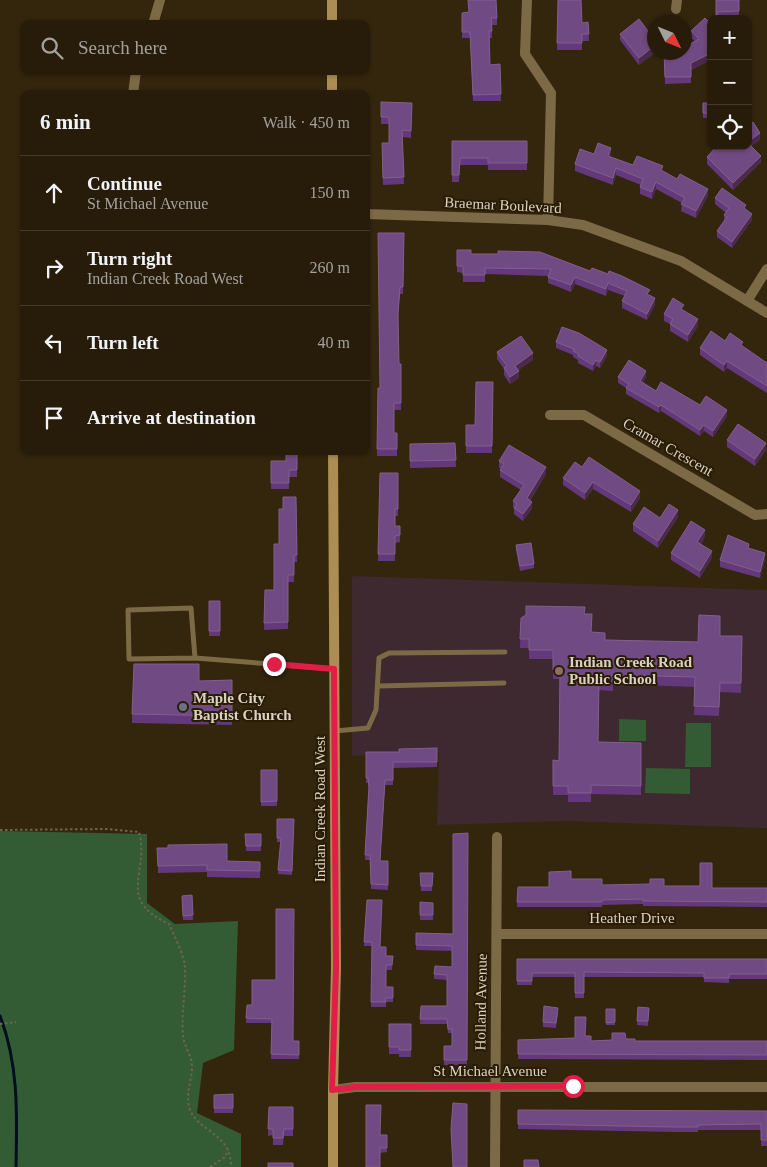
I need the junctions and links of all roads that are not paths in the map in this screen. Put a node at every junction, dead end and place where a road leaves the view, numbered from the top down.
1 (160, 0) edge
2 (332, 0) edge
3 (527, 0) edge
4 (154, 20) edge
5 (332, 20) edge
6 (136, 75) edge
7 (332, 75) edge
8 (134, 90) edge
9 (332, 90) edge
10 (370, 214) edge
11 (548, 220) junction
12 (767, 269) edge
13 (747, 301) junction
14 (767, 313) edge
15 (550, 415) dead end
16 (333, 455) edge
17 (767, 514) edge
18 (505, 652) dead end
19 (195, 658) junction
20 (334, 669) junction
21 (504, 683) dead end
22 (378, 686) junction
23 (335, 731) junction
24 (497, 837) dead end
25 (497, 934) junction
26 (767, 934) edge
27 (495, 1086) junction
28 (767, 1087) edge
29 (332, 1090) junction
30 (333, 1167) edge
31 (495, 1167) edge

1 - 4 street
2 - 5 street
3 - 11 street
6 - 8 street
7 - 9 street
10 - 11 street, Braemar Boulevard
11 - 13 street, Braemar Boulevard
12 - 13 street
13 - 14 street, Braemar Boulevard
15 - 17 street, Cramar Crescent
16 - 20 street, Indian Creek Road West
18 - 22 lane
19 - 19 lane
19 - 20 lane
20 - 23 street, Indian Creek Road West
21 - 22 lane
22 - 23 lane
23 - 29 street, Indian Creek Road West
24 - 25 street, Holland Avenue
25 - 26 street, Heather Drive
25 - 27 street, Holland Avenue
27 - 28 street, St Michael Avenue
27 - 29 street, St Michael Avenue
27 - 31 street, Holland Avenue
29 - 30 street, Indian Creek Road West

